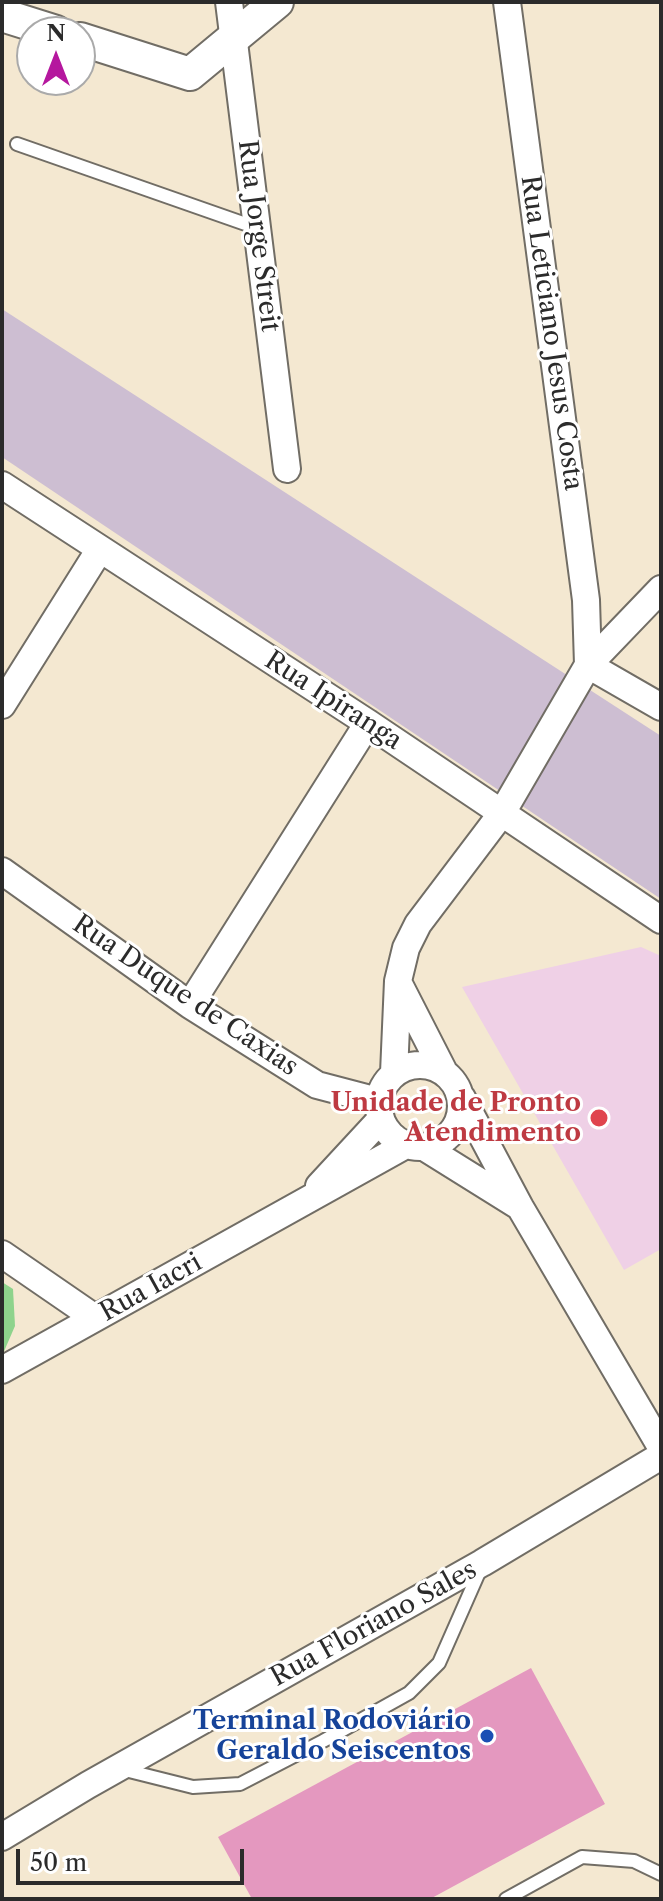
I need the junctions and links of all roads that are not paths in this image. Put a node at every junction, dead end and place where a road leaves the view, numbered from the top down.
1 (229, 2) edge
2 (277, 2) edge
3 (507, 2) edge
4 (233, 40) junction
5 (96, 44) edge
6 (17, 144) dead end
7 (257, 228) junction
8 (287, 469) dead end
9 (2, 485) edge
10 (100, 549) junction
11 (661, 589) edge
12 (588, 665) junction
13 (2, 705) edge
14 (661, 707) edge
15 (368, 723) junction
16 (502, 813) junction
17 (2, 871) edge
18 (661, 920) edge
19 (398, 981) junction
20 (190, 1005) junction
21 (443, 1070) junction
22 (394, 1073) junction
23 (462, 1098) junction
24 (380, 1110) junction
25 (415, 1146) junction
26 (300, 1206) junction
27 (520, 1207) junction
28 (2, 1254) edge
29 (95, 1318) junction
30 (2, 1370) edge
31 (661, 1447) edge
32 (661, 1456) edge
33 (482, 1563) junction
34 (118, 1769) junction
35 (2, 1837) edge
36 (661, 1874) edge
37 (506, 1899) edge

1 - 4 street, Rua Jorge Streit
2 - 4 street
3 - 12 street, Rua Leticiano Jesus Costa
4 - 5 street
4 - 7 street, Rua Jorge Streit
6 - 7 lane
7 - 8 street, Rua Jorge Streit
9 - 10 street, Rua Ipiranga
10 - 13 street
10 - 15 street, Rua Ipiranga
11 - 12 street
12 - 14 street
12 - 16 street
15 - 16 street, Rua Ipiranga
15 - 20 street
16 - 18 street, Rua Ipiranga
16 - 19 street
17 - 20 street, Rua Duque de Caxias
19 - 21 street
19 - 22 street
20 - 24 street, Rua Duque de Caxias
21 - 22 street
21 - 23 street
22 - 24 street
23 - 25 street
23 - 27 street
24 - 25 street
24 - 26 street, Rua Iacri
25 - 26 street, Rua Iacri
25 - 27 street
26 - 29 street, Rua Iacri
27 - 31 street
28 - 29 street
29 - 30 street, Rua Iacri
32 - 33 street, Rua Floriano Sales
33 - 34 street, Rua Floriano Sales
33 - 34 lane
34 - 35 street, Rua Floriano Sales
36 - 37 lane

